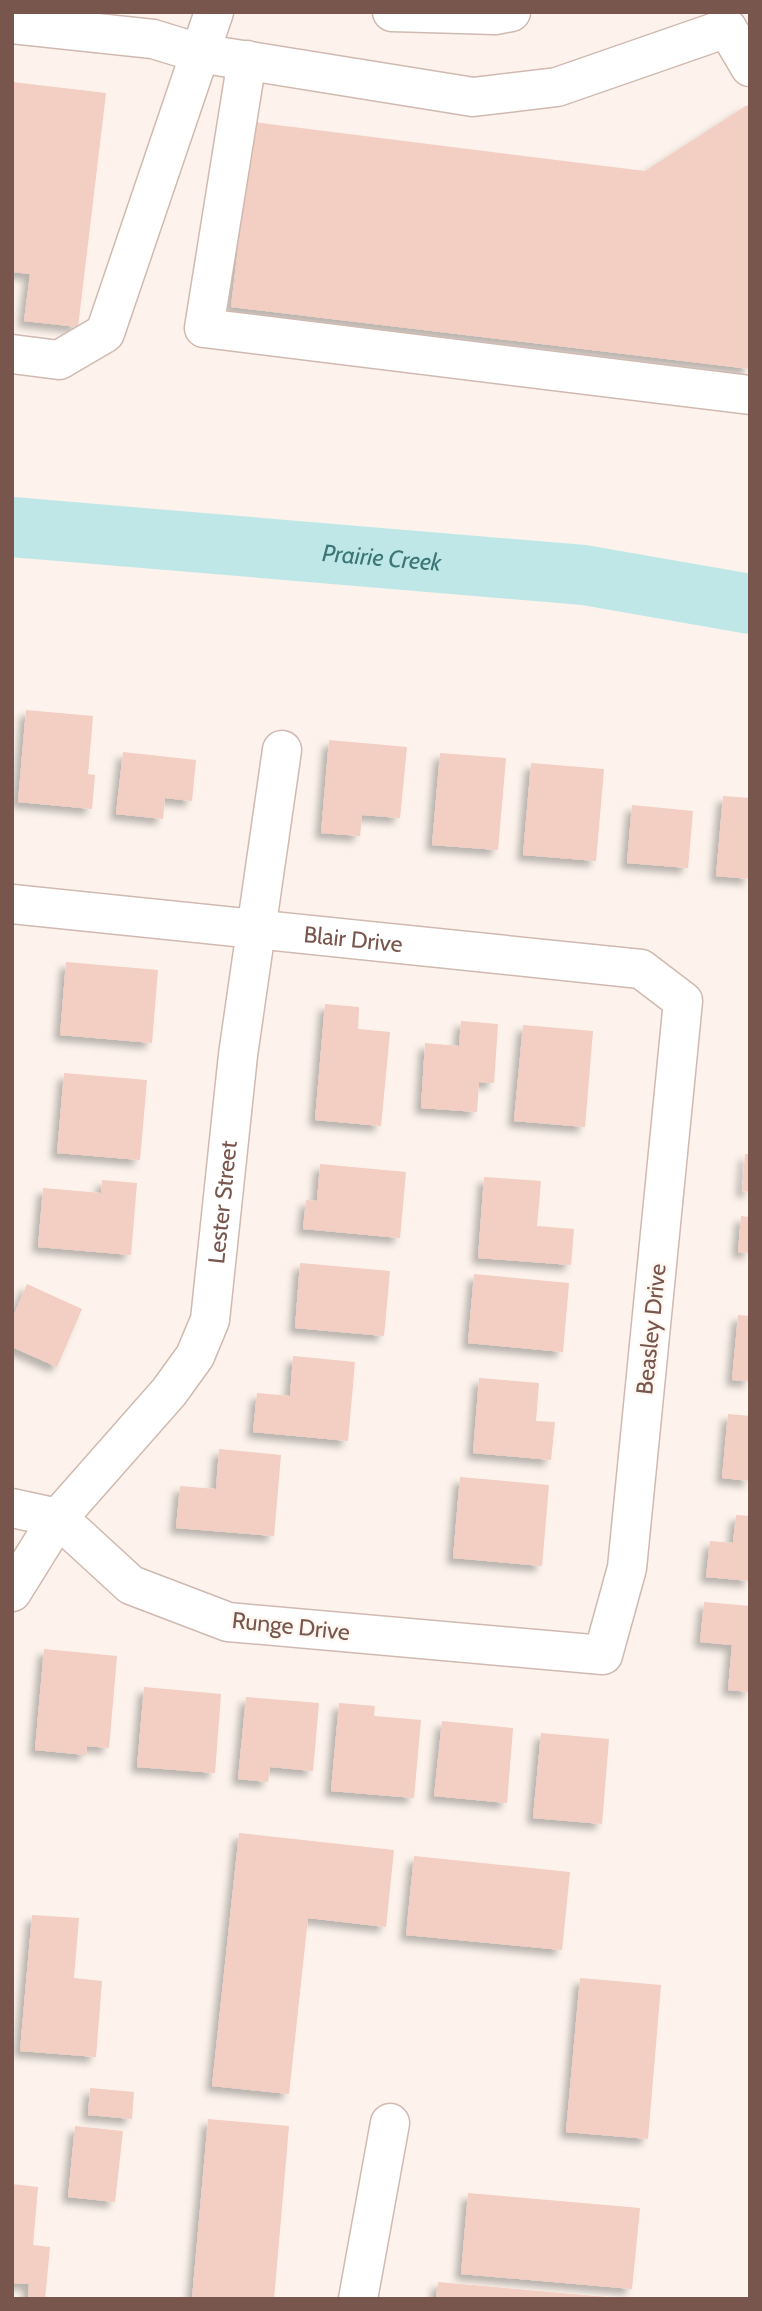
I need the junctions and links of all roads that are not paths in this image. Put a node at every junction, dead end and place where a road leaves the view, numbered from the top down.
1 (214, 12) edge
2 (392, 12) edge
3 (511, 12) edge
4 (12, 24) edge
5 (199, 53) junction
6 (247, 60) junction
7 (750, 67) edge
8 (12, 354) edge
9 (750, 395) edge
10 (282, 750) dead end
11 (12, 904) edge
12 (255, 930) junction
13 (683, 1001) joint
14 (12, 1508) edge
15 (58, 1518) junction
16 (12, 1592) edge
17 (603, 1654) joint
18 (390, 2123) dead end
19 (358, 2299) edge

1 - 5 street
2 - 3 street
4 - 5 street
5 - 6 street
5 - 8 street
6 - 7 street
6 - 9 street
10 - 12 street, Lester Street
11 - 12 street, Blair Drive
12 - 13 street, Blair Drive
12 - 15 street, Lester Street
13 - 17 street, Beasley Drive
14 - 15 street
15 - 16 street, Lester Street
15 - 17 street, Runge Drive
18 - 19 street

